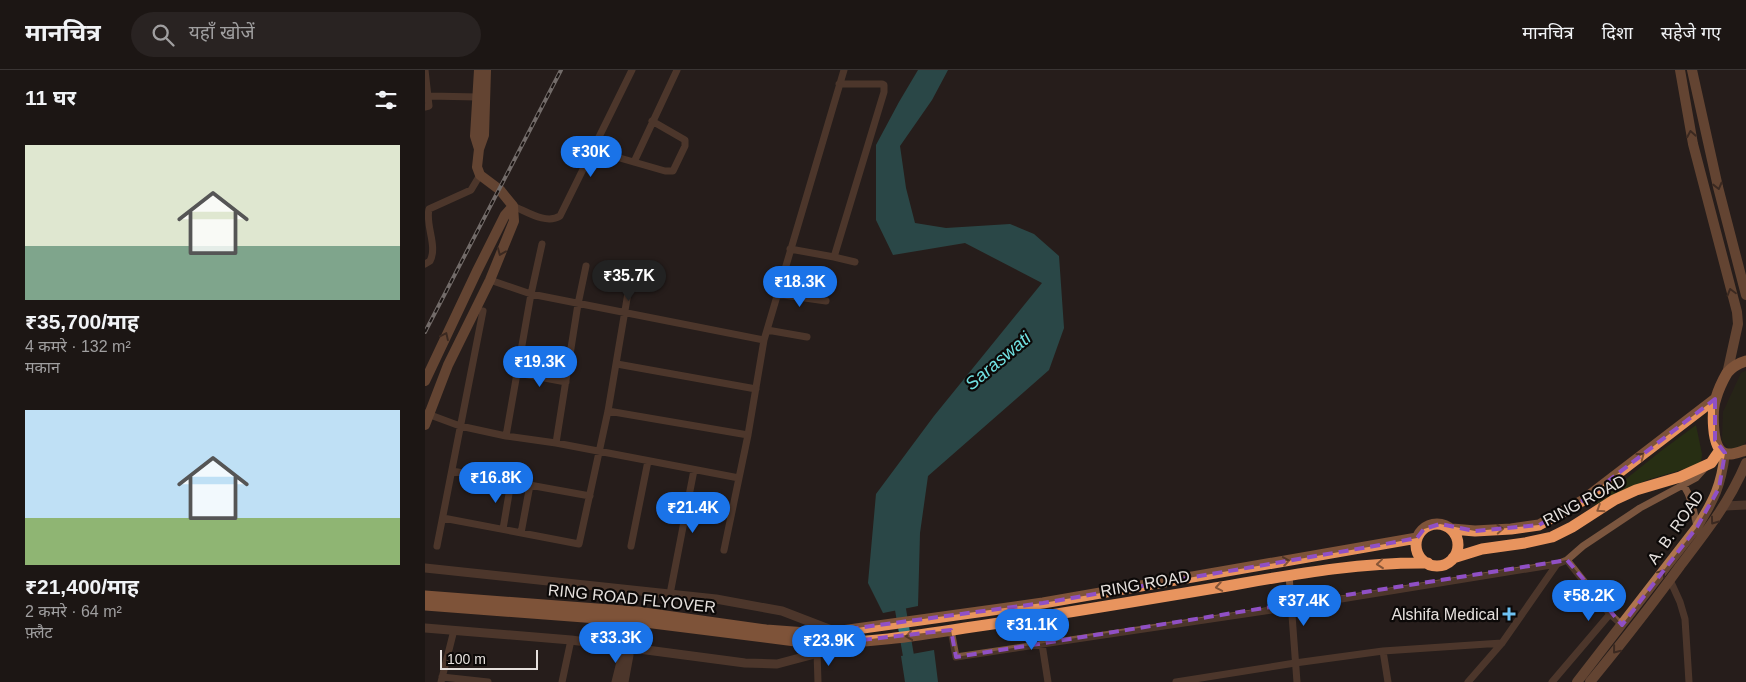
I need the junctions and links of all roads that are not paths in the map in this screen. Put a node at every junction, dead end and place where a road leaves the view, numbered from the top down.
1 (425, 70) edge
2 (479, 70) edge
3 (485, 70) edge
4 (633, 70) edge
5 (677, 70) edge
6 (844, 70) edge
7 (1680, 70) edge
8 (1692, 70) edge
9 (839, 84) junction
10 (429, 96) junction
11 (478, 97) junction
12 (425, 106) edge
13 (652, 121) junction
14 (479, 149) junction
15 (592, 150) junction
16 (634, 162) junction
17 (480, 175) junction
18 (513, 206) junction
19 (427, 221) edge
20 (542, 244) dead end
21 (790, 249) junction
22 (834, 257) junction
23 (855, 262) dead end
24 (425, 264) edge
25 (586, 266) dead end
26 (490, 280) junction
27 (630, 281) dead end
28 (531, 294) junction
29 (777, 294) junction
30 (1746, 295) edge
31 (826, 301) dead end
32 (578, 304) junction
33 (483, 311) dead end
34 (623, 312) junction
35 (767, 330) junction
36 (807, 338) dead end
37 (764, 340) junction
38 (521, 354) junction
39 (1746, 361) edge
40 (569, 362) junction
41 (617, 364) junction
42 (518, 373) junction
43 (1727, 374) junction
44 (425, 380) edge
45 (566, 382) junction
46 (756, 390) junction
47 (1715, 399) junction
48 (608, 410) junction
49 (427, 413) edge
50 (425, 425) edge
51 (460, 426) junction
52 (506, 436) junction
53 (748, 436) junction
54 (556, 443) junction
55 (1746, 450) edge
56 (599, 451) junction
57 (1722, 452) junction
58 (648, 460) junction
59 (1711, 463) junction
60 (1746, 463) edge
61 (694, 470) junction
62 (452, 471) junction
63 (739, 478) junction
64 (511, 482) junction
65 (1683, 484) junction
66 (530, 485) junction
67 (590, 496) junction
68 (1746, 505) edge
69 (1725, 506) junction
70 (443, 518) junction
71 (1697, 527) junction
72 (503, 529) junction
73 (1452, 530) junction
74 (521, 533) junction
75 (1417, 538) junction
76 (437, 546) dead end
77 (631, 546) dead end
78 (724, 550) dead end
79 (1453, 558) junction
80 (1567, 560) junction
81 (1428, 563) junction
82 (1557, 564) junction
83 (425, 568) edge
84 (1289, 575) junction
85 (1670, 580) junction
86 (670, 594) junction
87 (425, 596) edge
88 (425, 605) edge
89 (517, 607) junction
90 (1292, 607) junction
91 (1610, 614) junction
92 (637, 616) junction
93 (1040, 617) junction
94 (1622, 625) junction
95 (425, 628) edge
96 (454, 630) junction
97 (951, 630) junction
98 (834, 631) junction
99 (571, 640) junction
100 (868, 640) joint
101 (835, 643) junction
102 (1502, 643) junction
103 (1042, 644) junction
104 (628, 647) junction
105 (1383, 650) junction
106 (817, 652) junction
107 (1295, 663) junction
108 (1213, 679) edge
109 (442, 680) edge
110 (488, 682) edge
111 (562, 682) edge
112 (616, 682) edge
113 (624, 682) edge
114 (818, 682) edge
115 (1048, 682) edge
116 (1176, 682) edge
117 (1297, 682) edge
118 (1388, 682) edge
119 (1468, 682) edge
120 (1552, 682) edge
121 (1577, 682) edge
122 (1590, 682) edge
123 (1689, 682) edge

1 - 10 street
2 - 11 main road
3 - 14 main road
4 - 15 street
5 - 13 street
6 - 9 street
43 -> 7 main road
8 -> 30 main road
9 - 21 street
9 - 22 street
10 - 11 street
10 - 12 street
11 - 14 main road
13 - 16 street
13 - 16 street
14 - 17 main road
15 - 16 street
15 - 18 street
17 - 18 main road
17 - 19 street
18 -> 26 main road
44 -> 18 main road
19 - 24 street
20 - 28 street
21 - 22 street
21 - 29 street
22 - 23 street
25 - 32 street
26 - 28 street
26 - 49 main road
27 - 34 street
28 - 32 street
28 - 38 street
29 - 31 street
29 - 35 street
32 - 34 street
32 - 40 street
33 - 51 street
34 - 37 street
34 - 41 street
35 - 36 street
35 - 37 street
37 - 46 street
38 - 40 street
38 - 42 street
39 - 43 highway
40 - 45 street
41 - 46 street
41 - 48 street
42 - 45 street
42 - 52 street
43 - 47 highway
45 - 54 street
46 - 53 street
47 - 57 highway
73 -> 47 highway
48 - 53 street
48 - 56 street
49 - 50 main road
49 - 51 street
51 - 52 street
51 - 62 street
52 - 54 street
53 - 63 street
54 - 56 street
55 - 57 highway
56 - 58 street
56 - 67 street
57 - 59 highway
57 - 71 main road, A. B. ROAD
58 - 61 street
58 - 77 street
59 - 65 street
59 -> 79 highway, RING ROAD
60 - 69 main road, A. B. ROAD
61 - 63 street
61 - 86 street
62 - 64 street
62 - 70 street
63 - 78 street
64 - 66 street
64 - 72 street
65 - 71 street
65 - 80 street
66 - 67 street
66 - 74 street
67 - 74 street
68 - 69 street
69 -> 85 main road, A. B. ROAD
70 - 72 street
70 - 76 street
94 -> 71 main road, A. B. ROAD
72 - 74 street
73 - 75 highway
73 - 79 highway
75 - 81 highway
98 -> 75 highway, RING ROAD FLYOVER
79 - 81 highway
80 - 82 street
80 - 91 street
81 -> 84 highway, RING ROAD
82 - 90 street
82 - 102 street
83 - 86 street
84 - 90 street
84 -> 93 highway, RING ROAD
85 -> 122 main road, A. B. ROAD
85 - 123 street
86 - 98 street
87 - 89 highway, RING ROAD FLYOVER
88 - 89 highway, RING ROAD FLYOVER
89 - 92 highway, RING ROAD FLYOVER
90 - 103 street
90 - 107 street
91 - 94 street
91 - 120 street
92 - 98 highway, RING ROAD FLYOVER
92 - 101 highway, RING ROAD FLYOVER
93 - 97 highway, RING ROAD
93 - 103 street
94 - 121 main road, A. B. ROAD
95 - 96 street
96 - 99 street
96 - 109 street
97 -> 100 highway, RING ROAD
97 - 103 street
98 - 101 street
99 - 104 street
99 - 111 street
100 - 101 highway, RING ROAD FLYOVER
101 - 106 street
102 - 105 street
102 - 119 street
103 - 115 street
104 - 106 street
104 - 112 street
104 - 113 street
105 - 107 street
105 - 118 street
106 - 114 street
107 - 108 street
107 - 117 street
108 - 116 street
109 - 110 street

